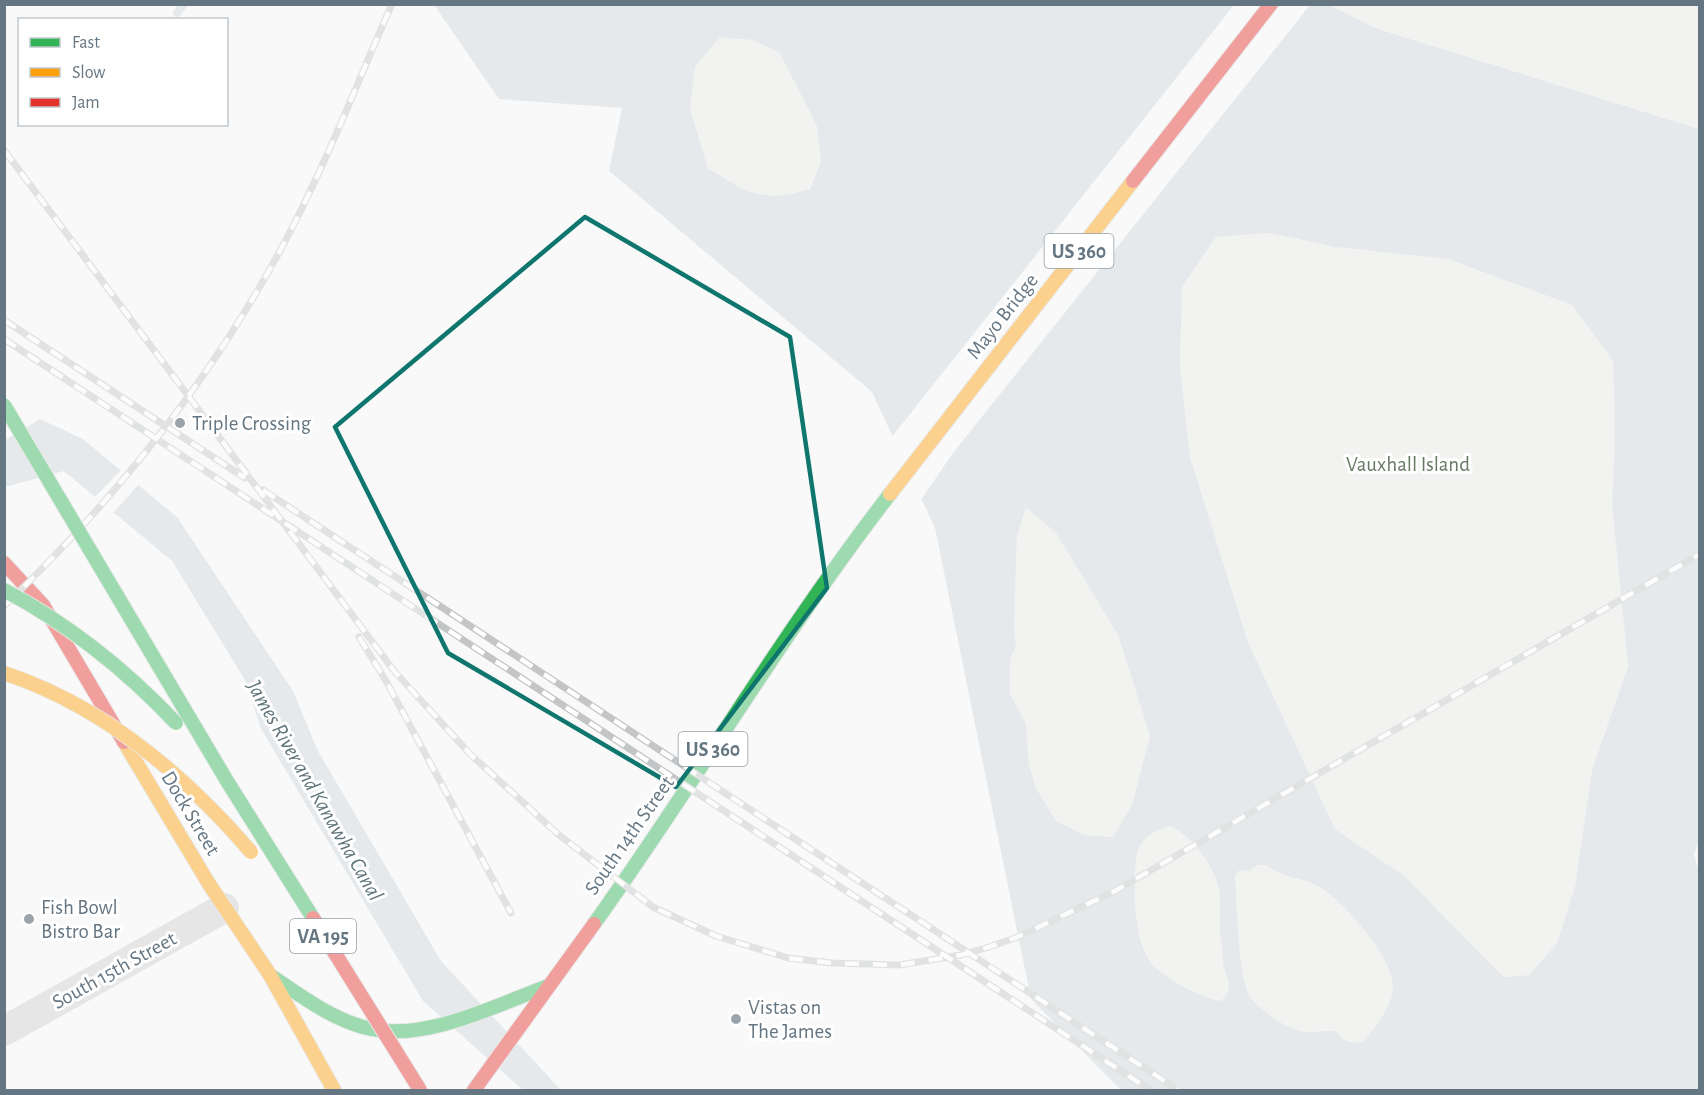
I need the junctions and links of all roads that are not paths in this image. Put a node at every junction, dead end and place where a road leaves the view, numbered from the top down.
1 (1270, 4) edge
2 (4, 405) edge
3 (4, 427) edge
4 (877, 511) joint
5 (4, 563) edge
6 (4, 590) edge
7 (4, 673) edge
8 (227, 781) junction
9 (224, 908) junction
10 (330, 948) junction
11 (270, 975) junction
12 (548, 986) junction
13 (4, 1031) edge
14 (334, 1090) edge
15 (420, 1090) edge
16 (474, 1090) edge

1 - 4 main road, Mayo Bridge / US 360
2 - 8 main road, bridge
3 - 10 main road, bridge
4 - 12 main road, South 14th Street / US 360
5 - 9 main road, Dock Street
6 - 8 main road, bridge
7 - 10 main road, bridge
8 - 15 main road, VA 195, bridge
9 - 11 main road, Dock Street
9 - 13 street, South 15th Street
10 - 15 main road, VA 195, bridge
11 - 12 main road
11 - 14 main road, Dock Street
12 - 16 main road, South 14th Street / US 360

